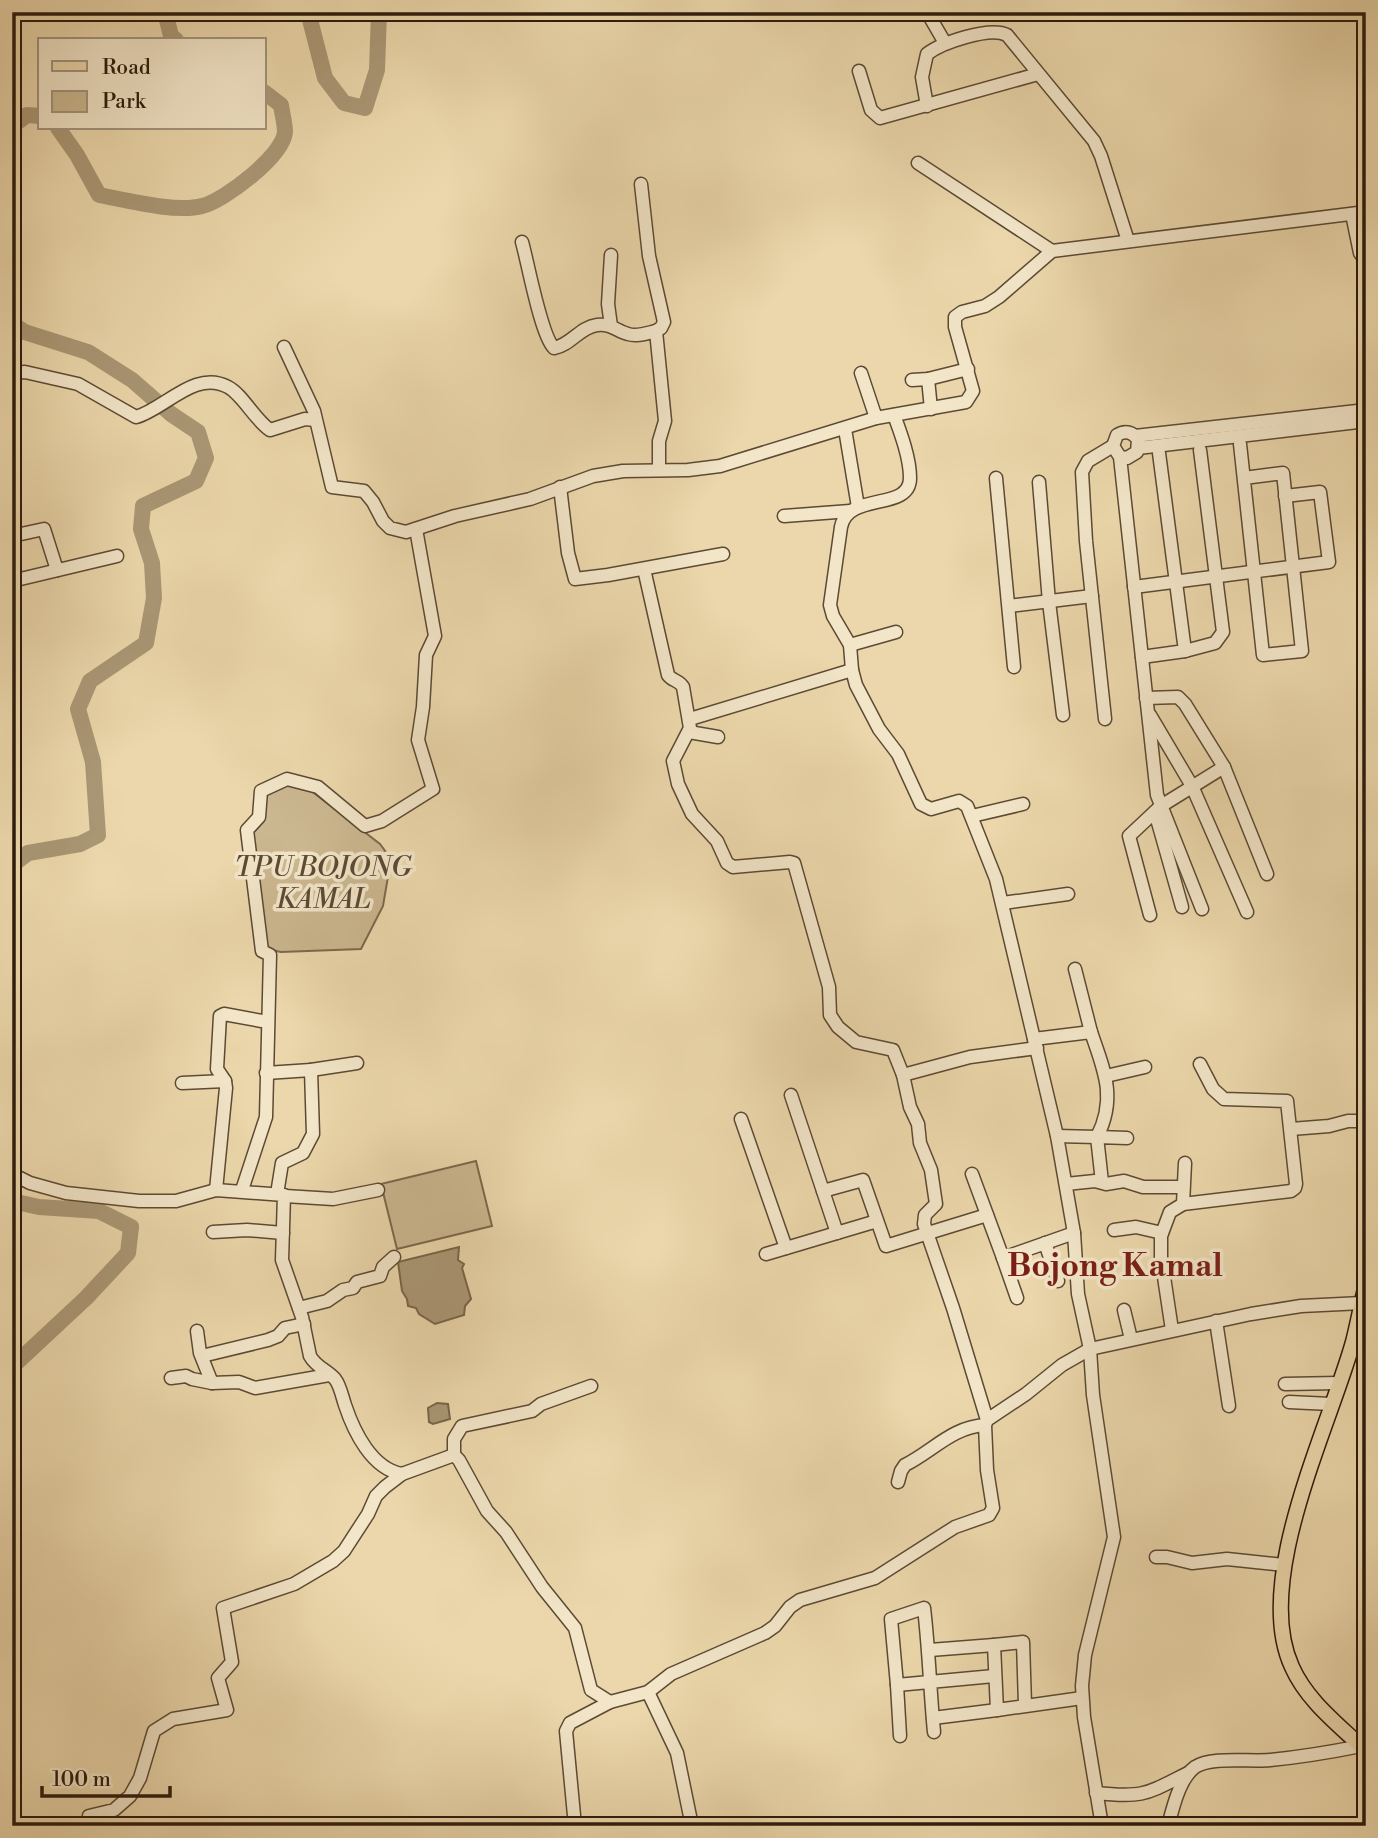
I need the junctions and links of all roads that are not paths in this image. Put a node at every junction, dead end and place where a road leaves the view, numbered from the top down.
1 (927, 12) edge
2 (945, 43) junction
3 (859, 71) dead end
4 (1038, 74) junction
5 (927, 106) junction
6 (918, 163) dead end
7 (641, 184) dead end
8 (1366, 212) edge
9 (1352, 214) junction
10 (1128, 241) junction
11 (522, 242) dead end
12 (1052, 251) junction
13 (611, 255) dead end
14 (1366, 261) edge
15 (611, 326) junction
16 (656, 331) junction
17 (284, 347) dead end
18 (968, 369) junction
19 (12, 373) edge
20 (861, 373) dead end
21 (928, 379) junction
22 (912, 380) dead end
23 (931, 409) junction
24 (1366, 410) edge
25 (894, 415) junction
26 (876, 418) junction
27 (315, 420) junction
28 (1366, 421) edge
29 (845, 429) junction
30 (1137, 442) junction
31 (1240, 444) dead end
32 (1200, 450) dead end
33 (1116, 452) junction
34 (1159, 453) dead end
35 (659, 470) junction
36 (996, 478) dead end
37 (1244, 478) junction
38 (1039, 482) dead end
39 (560, 488) junction
40 (1285, 496) junction
41 (854, 509) junction
42 (784, 516) dead end
43 (416, 529) junction
44 (12, 536) edge
45 (723, 554) dead end
46 (117, 556) dead end
47 (1293, 567) junction
48 (644, 569) junction
49 (57, 570) junction
50 (1254, 572) junction
51 (1216, 577) junction
52 (12, 581) edge
53 (1176, 582) junction
54 (1134, 587) junction
55 (1092, 596) junction
56 (1049, 602) junction
57 (1009, 606) junction
58 (896, 632) dead end
59 (850, 645) junction
60 (1185, 651) junction
61 (1142, 657) junction
62 (1014, 667) dead end
63 (852, 670) junction
64 (1147, 704) junction
65 (1063, 715) dead end
66 (1105, 719) dead end
67 (689, 726) junction
68 (718, 737) dead end
69 (1224, 767) junction
70 (1192, 786) junction
71 (1024, 804) dead end
72 (1158, 809) junction
73 (972, 816) junction
74 (1266, 874) dead end
75 (1068, 894) dead end
76 (1003, 904) junction
77 (1182, 907) dead end
78 (1202, 909) dead end
79 (1247, 912) dead end
80 (1150, 915) dead end
81 (1074, 970) dead end
82 (262, 1021) dead end
83 (1091, 1032) junction
84 (1035, 1043) junction
85 (357, 1063) dead end
86 (1200, 1064) dead end
87 (1145, 1067) dead end
88 (311, 1070) junction
89 (266, 1073) junction
90 (903, 1075) junction
91 (1106, 1076) junction
92 (225, 1081) junction
93 (182, 1083) dead end
94 (791, 1095) dead end
95 (741, 1119) dead end
96 (1366, 1121) edge
97 (1291, 1129) junction
98 (1057, 1136) junction
99 (1097, 1137) junction
100 (1127, 1138) dead end
101 (1185, 1163) dead end
102 (12, 1174) edge
103 (972, 1174) dead end
104 (1101, 1182) junction
105 (1066, 1184) junction
106 (1183, 1187) junction
107 (216, 1190) junction
108 (242, 1190) junction
109 (378, 1190) dead end
110 (823, 1191) junction
111 (281, 1195) junction
112 (1183, 1204) junction
113 (987, 1215) junction
114 (877, 1221) junction
115 (1114, 1230) dead end
116 (213, 1232) dead end
117 (837, 1233) junction
118 (1074, 1233) junction
119 (1162, 1233) junction
120 (283, 1234) junction
121 (927, 1234) junction
122 (1045, 1243) junction
123 (786, 1248) junction
124 (766, 1254) dead end
125 (394, 1257) dead end
126 (1003, 1258) junction
127 (1058, 1281) dead end
128 (1366, 1285) edge
129 (1017, 1298) dead end
130 (1362, 1303) junction
131 (299, 1308) junction
132 (1124, 1310) dead end
133 (1216, 1321) junction
134 (304, 1324) junction
135 (197, 1331) dead end
136 (1172, 1331) junction
137 (1131, 1339) junction
138 (1090, 1349) junction
139 (202, 1356) junction
140 (329, 1375) junction
141 (172, 1378) dead end
142 (212, 1383) junction
143 (1339, 1383) junction
144 (1285, 1384) dead end
145 (591, 1387) dead end
146 (1289, 1402) dead end
147 (1331, 1404) junction
148 (1229, 1406) dead end
149 (986, 1422) junction
150 (454, 1455) junction
151 (402, 1474) junction
152 (898, 1482) dead end
153 (1156, 1557) dead end
154 (1284, 1565) junction
155 (994, 1644) junction
156 (930, 1650) junction
157 (994, 1676) junction
158 (932, 1683) junction
159 (897, 1685) junction
160 (648, 1692) junction
161 (1082, 1698) junction
162 (610, 1702) junction
163 (1026, 1705) junction
164 (997, 1710) junction
165 (933, 1718) junction
166 (934, 1732) dead end
167 (900, 1736) dead end
168 (1363, 1748) edge
169 (1191, 1771) junction
170 (1096, 1793) junction
171 (88, 1826) edge
172 (575, 1826) edge
173 (692, 1826) edge
174 (1102, 1826) edge
175 (1168, 1826) edge

1 - 2 street
2 - 4 street
2 - 5 street
3 - 5 street
4 - 5 street
4 - 10 street
6 - 12 street
7 - 16 street
8 - 9 street
9 - 10 street
9 - 14 street
10 - 12 street
11 - 15 street
12 - 18 street
13 - 15 street
15 - 16 street
16 - 35 street
17 - 27 street
18 - 21 street
18 - 23 street
19 - 27 street
20 - 26 street
21 - 22 street
21 - 23 street
23 - 25 street
24 - 30 street
25 - 26 street
25 - 41 street
26 - 29 street
27 - 43 street
28 - 30 street
29 - 35 street
29 - 41 street
30 - 33 street
30 - 33 street
31 - 37 street
32 - 51 street
33 - 54 street
33 - 55 street
34 - 53 street
35 - 39 street
36 - 57 street
37 - 40 street
37 - 50 street
38 - 56 street
39 - 43 street
39 - 48 street
40 - 47 street
40 - 47 street
41 - 42 street
41 - 59 street
43 - 89 street
44 - 49 street
45 - 48 street
46 - 49 street
47 - 50 street
47 - 50 street
48 - 67 street
49 - 52 street
50 - 51 street
51 - 53 street
51 - 60 street
53 - 54 street
53 - 60 street
54 - 61 street
55 - 56 street
55 - 66 street
56 - 57 street
56 - 65 street
57 - 62 street
58 - 59 street
59 - 63 street
60 - 61 street
61 - 64 street
63 - 67 street
63 - 73 street
64 - 69 street
64 - 70 street
64 - 72 street
67 - 68 street
67 - 90 street
69 - 70 street
69 - 74 street
70 - 72 street
70 - 79 street
71 - 73 street
72 - 77 street
72 - 78 street
72 - 80 street
73 - 76 street
75 - 76 street
76 - 84 street
81 - 83 street
82 - 92 street
83 - 84 street
83 - 91 street
84 - 90 street
84 - 98 street
85 - 88 street
86 - 97 street
87 - 91 street
88 - 89 street
88 - 111 street
89 - 108 street
90 - 121 street
91 - 99 street
92 - 93 street
92 - 107 street
94 - 110 street
95 - 123 street
96 - 97 street
97 - 112 street
98 - 99 street
98 - 105 street
99 - 100 street
99 - 104 street
101 - 106 street
102 - 107 street
103 - 113 street
104 - 105 street
104 - 106 street
105 - 118 street
106 - 112 street
107 - 108 street
108 - 111 street
109 - 111 street
110 - 114 street
110 - 117 street
111 - 120 street
112 - 119 street
113 - 121 street
113 - 126 street
114 - 117 street
114 - 121 street
115 - 119 street
116 - 120 street
117 - 123 street
118 - 122 street
118 - 138 street
119 - 136 street
120 - 131 street
121 - 149 street
122 - 126 street
122 - 127 street
123 - 124 street
125 - 131 street
126 - 129 street
128 - 130 main road
130 - 133 street
130 - 143 main road
131 - 134 street
132 - 137 street
133 - 136 street
133 - 148 street
134 - 139 street
134 - 140 street
135 - 139 street
136 - 137 street
137 - 138 street
138 - 149 street
138 - 161 street
139 - 142 street
140 - 142 street
140 - 151 street
141 - 142 street
143 - 144 street
143 - 147 main road
145 - 150 street
146 - 147 street
147 - 154 main road
149 - 152 street
149 - 160 street
150 - 151 street
150 - 162 street
151 - 171 street
153 - 154 street
154 - 168 main road
155 - 156 street
155 - 157 street
155 - 163 street
156 - 158 street
156 - 159 street
157 - 158 street
157 - 164 street
158 - 159 street
158 - 165 street
159 - 167 street
160 - 162 street
160 - 173 street
161 - 163 street
161 - 170 street
162 - 172 street
163 - 164 street
164 - 165 street
165 - 166 street
168 - 169 street
169 - 170 street
169 - 175 street
170 - 174 street

